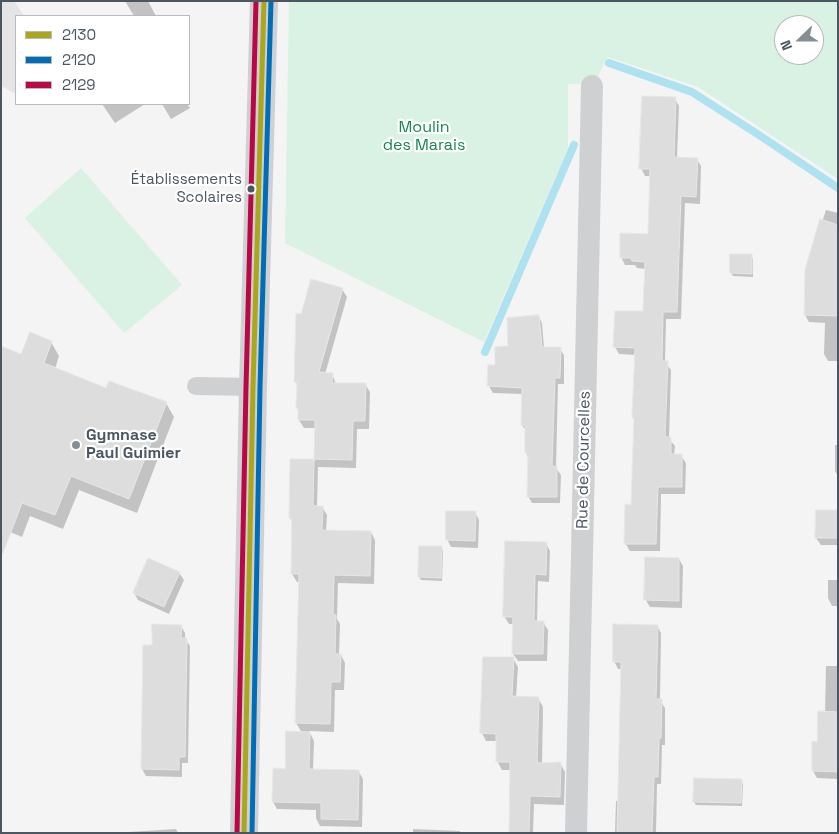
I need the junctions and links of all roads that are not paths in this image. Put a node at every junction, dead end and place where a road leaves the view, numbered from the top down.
1 (264, 1) edge
2 (592, 86) dead end
3 (196, 386) dead end
4 (253, 387) junction
5 (244, 833) edge
6 (576, 833) edge

1 - 4 main road
2 - 6 street, Rue de Courcelles
3 - 4 street
4 - 5 main road

